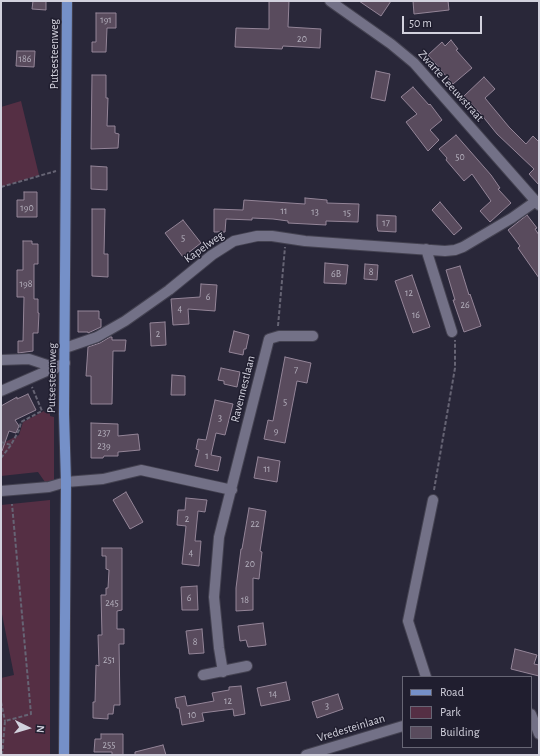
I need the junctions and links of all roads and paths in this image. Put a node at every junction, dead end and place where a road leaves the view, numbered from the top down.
1 (67, 1) edge
2 (330, 1) edge
3 (67, 169) junction
4 (1, 187) edge
5 (537, 203) edge
6 (286, 238) junction
7 (426, 249) junction
8 (452, 332) joint
9 (313, 336) dead end
10 (277, 337) junction
11 (65, 348) junction
12 (1, 360) edge
13 (60, 365) junction
14 (28, 380) junction
15 (1, 391) edge
16 (1, 442) edge
17 (11, 445) junction
18 (1, 458) edge
19 (66, 482) junction
20 (232, 490) junction
21 (1, 491) edge
22 (433, 500) joint
23 (12, 504) dead end
24 (247, 666) dead end
25 (223, 672) junction
26 (203, 675) dead end
27 (426, 676) edge
28 (1, 702) edge
29 (532, 718) edge
30 (5, 720) junction
31 (402, 726) edge
32 (535, 728) edge
33 (2, 755) edge
34 (64, 755) edge
35 (306, 755) edge

1 - 3 main road, Putsesteenweg
2 - 5 street, Zwarte Leeuwstraat
3 - 4 path
3 - 11 main road, Putsesteenweg
5 - 7 street, Kapelweg
6 - 7 street, Kapelweg
6 - 10 path
6 - 11 street, Kapelweg
7 - 8 street
8 - 22 path
9 - 10 street
10 - 20 street, Ravennestlaan
11 - 13 main road, Putsesteenweg
12 - 13 street
13 - 14 street
13 - 19 main road, Putsesteenweg
14 - 15 street
14 - 17 path
16 - 17 path
17 - 18 path
19 - 20 street
19 - 21 street
19 - 34 main road, Putsesteenweg
20 - 25 street, Ravennestlaan
22 - 27 street
23 - 30 path
24 - 25 street
25 - 26 street
28 - 30 path
29 - 32 street
30 - 33 path
31 - 35 street, Vredesteinlaan

